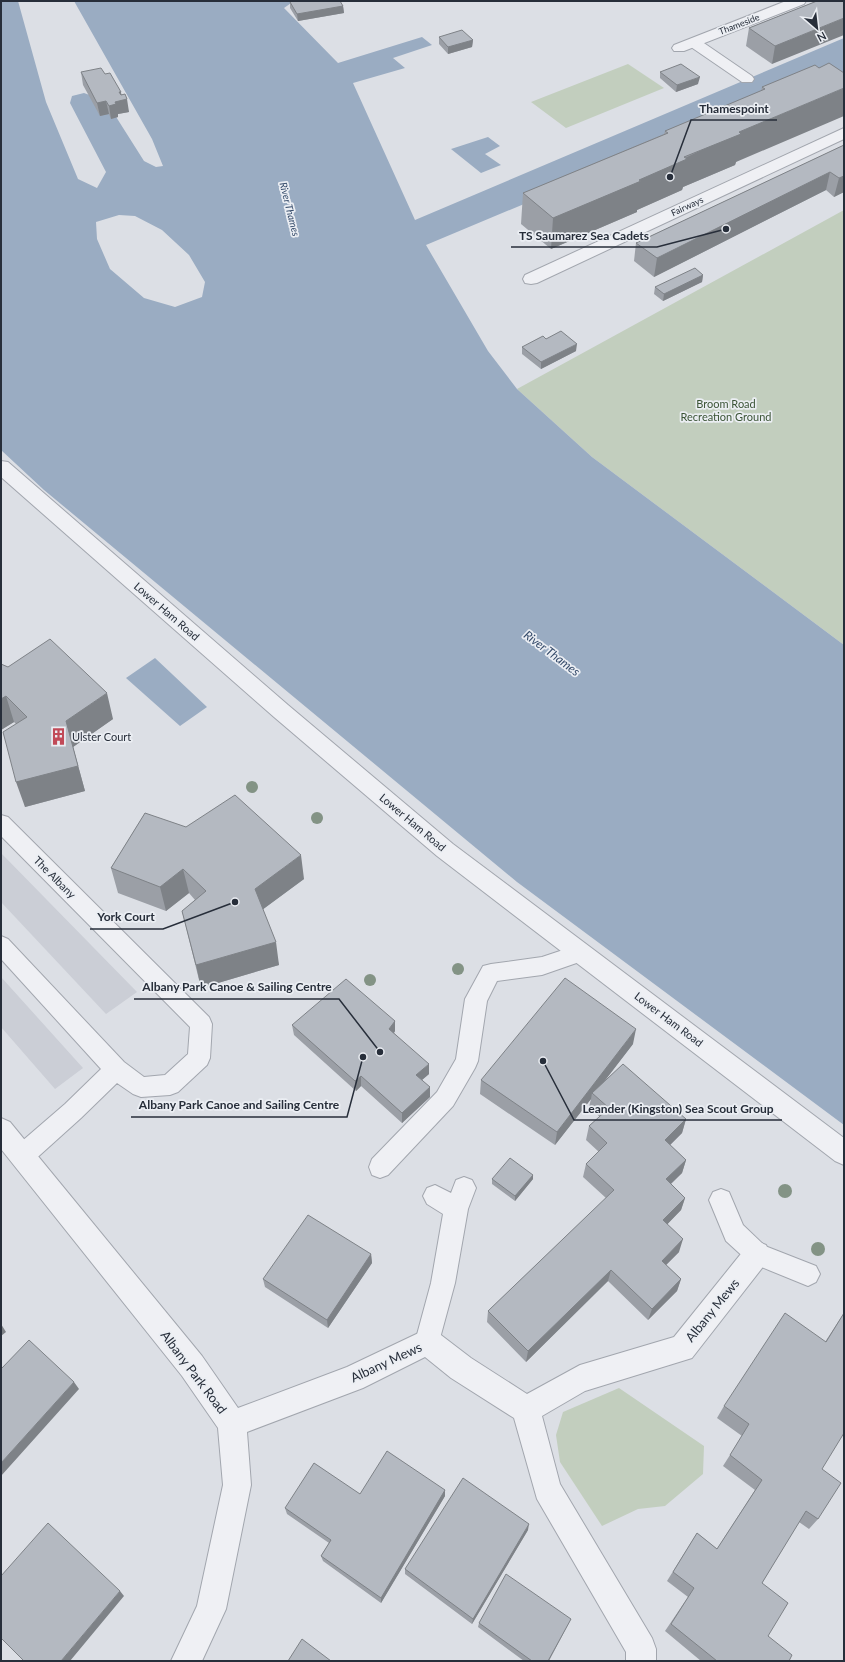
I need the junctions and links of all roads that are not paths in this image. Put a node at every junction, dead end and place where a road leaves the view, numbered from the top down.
1 (799, 1) edge
2 (693, 42) junction
3 (679, 48) dead end
4 (747, 79) dead end
5 (844, 133) edge
6 (530, 279) dead end
7 (1, 467) edge
8 (1, 823) edge
9 (1, 945) edge
10 (581, 953) junction
11 (116, 1069) junction
12 (1, 1130) edge
13 (844, 1153) edge
14 (22, 1156) junction
15 (380, 1167) dead end
16 (435, 1196) dead end
17 (721, 1200) dead end
18 (757, 1254) junction
19 (808, 1274) dead end
20 (427, 1342) junction
21 (526, 1409) junction
22 (232, 1424) junction
23 (186, 1661) edge
24 (641, 1661) edge

1 - 2 street, Thameside
2 - 3 street, Thameside
2 - 4 lane
5 - 6 street, Fairways
7 - 10 street, Lower Ham Road
8 - 11 lane, The Albany
9 - 11 lane, The Albany
10 - 13 street, Lower Ham Road
10 - 15 lane
11 - 14 lane
12 - 14 street, Albany Park Road
14 - 22 street, Albany Park Road
16 - 20 lane
17 - 18 lane
18 - 19 lane
18 - 21 street, Albany Mews
20 - 21 street, Albany Mews
20 - 22 street, Albany Mews
21 - 24 street
22 - 23 street, Albany Park Road

